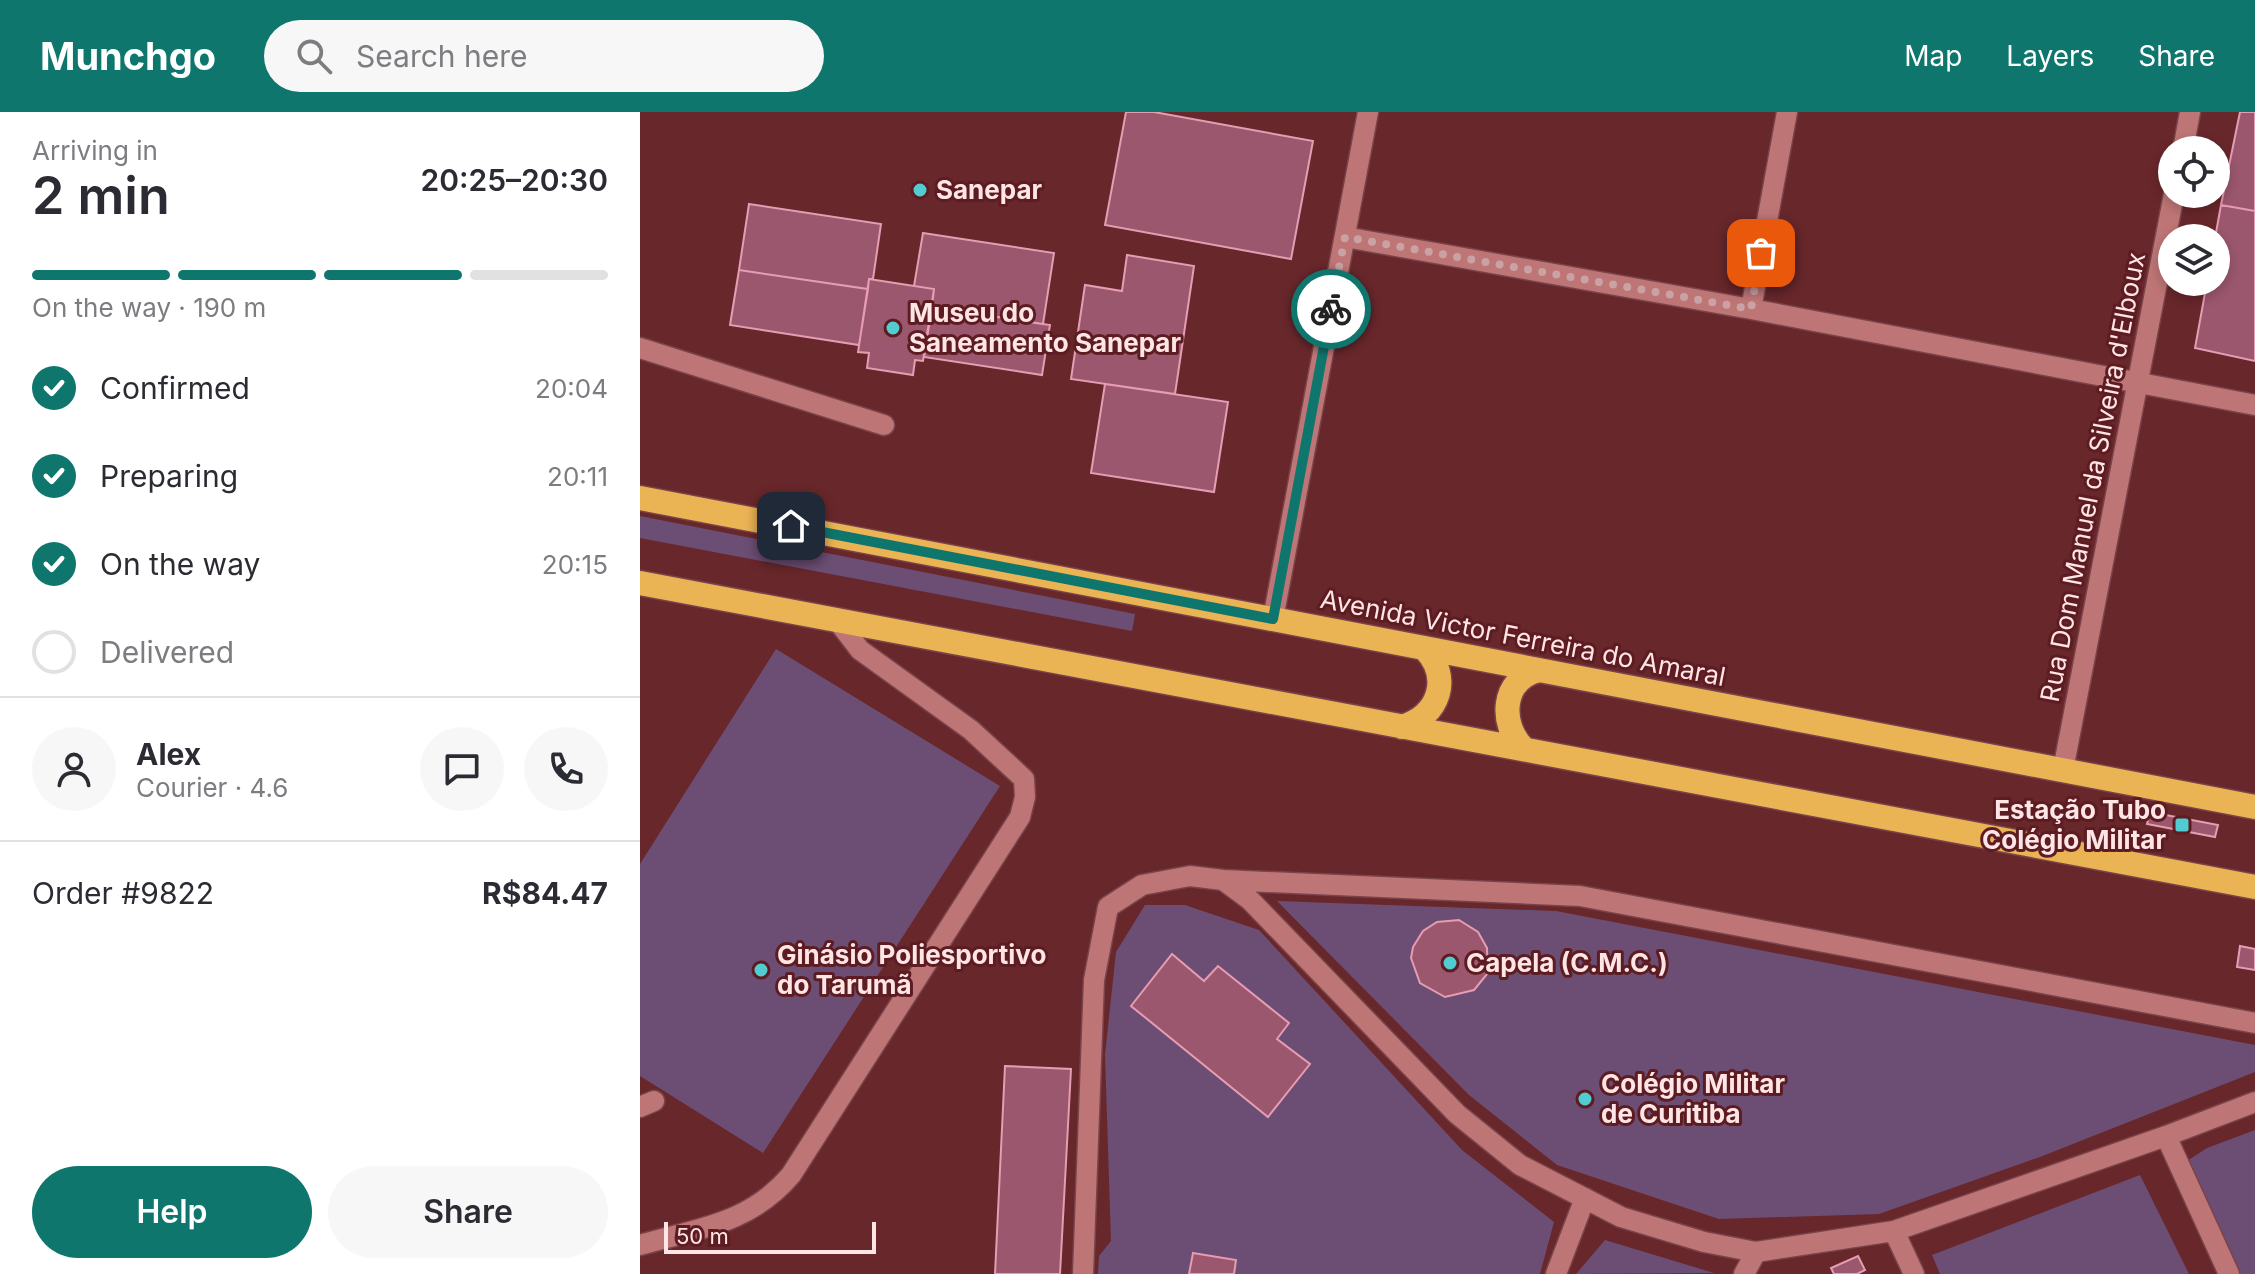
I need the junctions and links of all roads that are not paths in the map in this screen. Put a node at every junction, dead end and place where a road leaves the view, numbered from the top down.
1 (1368, 112) edge
2 (1787, 112) edge
3 (2190, 112) edge
4 (2186, 136) edge
5 (2171, 208) edge
6 (1345, 237) junction
7 (1751, 309) junction
8 (640, 348) edge
9 (2138, 382) junction
10 (2255, 405) edge
11 (884, 425) dead end
12 (640, 498) edge
13 (640, 583) edge
14 (1273, 619) junction
15 (837, 620) junction
16 (1424, 648) junction
17 (1539, 670) junction
18 (1402, 727) junction
19 (1524, 749) junction
20 (2063, 770) junction
21 (2255, 807) edge
22 (1223, 880) junction
23 (2255, 887) edge
24 (2255, 1023) edge
25 (2255, 1102) edge
26 (2166, 1136) junction
27 (1585, 1198) junction
28 (1894, 1231) junction
29 (640, 1245) edge
30 (1756, 1252) junction
31 (1083, 1274) edge
32 (1556, 1274) edge
33 (1744, 1274) edge
34 (1914, 1274) edge
35 (2229, 1274) edge

1 - 6 street
2 - 7 street
3 - 4 street
5 - 9 street, Rua Dom Manuel da Silveira d'Elboux
6 - 7 street
6 - 14 street
7 - 9 street
8 - 11 street
9 - 10 street
9 - 20 street, Rua Dom Manuel da Silveira d'Elboux
12 - 14 highway, Avenida Victor Ferreira do Amaral
13 - 15 highway
14 - 16 highway, Avenida Victor Ferreira do Amaral
15 - 18 highway
15 - 29 street
16 - 17 highway, Avenida Victor Ferreira do Amaral
16 - 18 highway
17 - 19 highway
17 - 20 highway, Avenida Victor Ferreira do Amaral
18 - 19 highway
19 - 23 highway
20 - 21 highway, Avenida Victor Ferreira do Amaral
22 - 24 street
22 - 27 street
22 - 31 street
25 - 26 street
26 - 28 street
26 - 35 street
27 - 30 street
27 - 32 street
28 - 30 street
28 - 34 street
30 - 33 street

